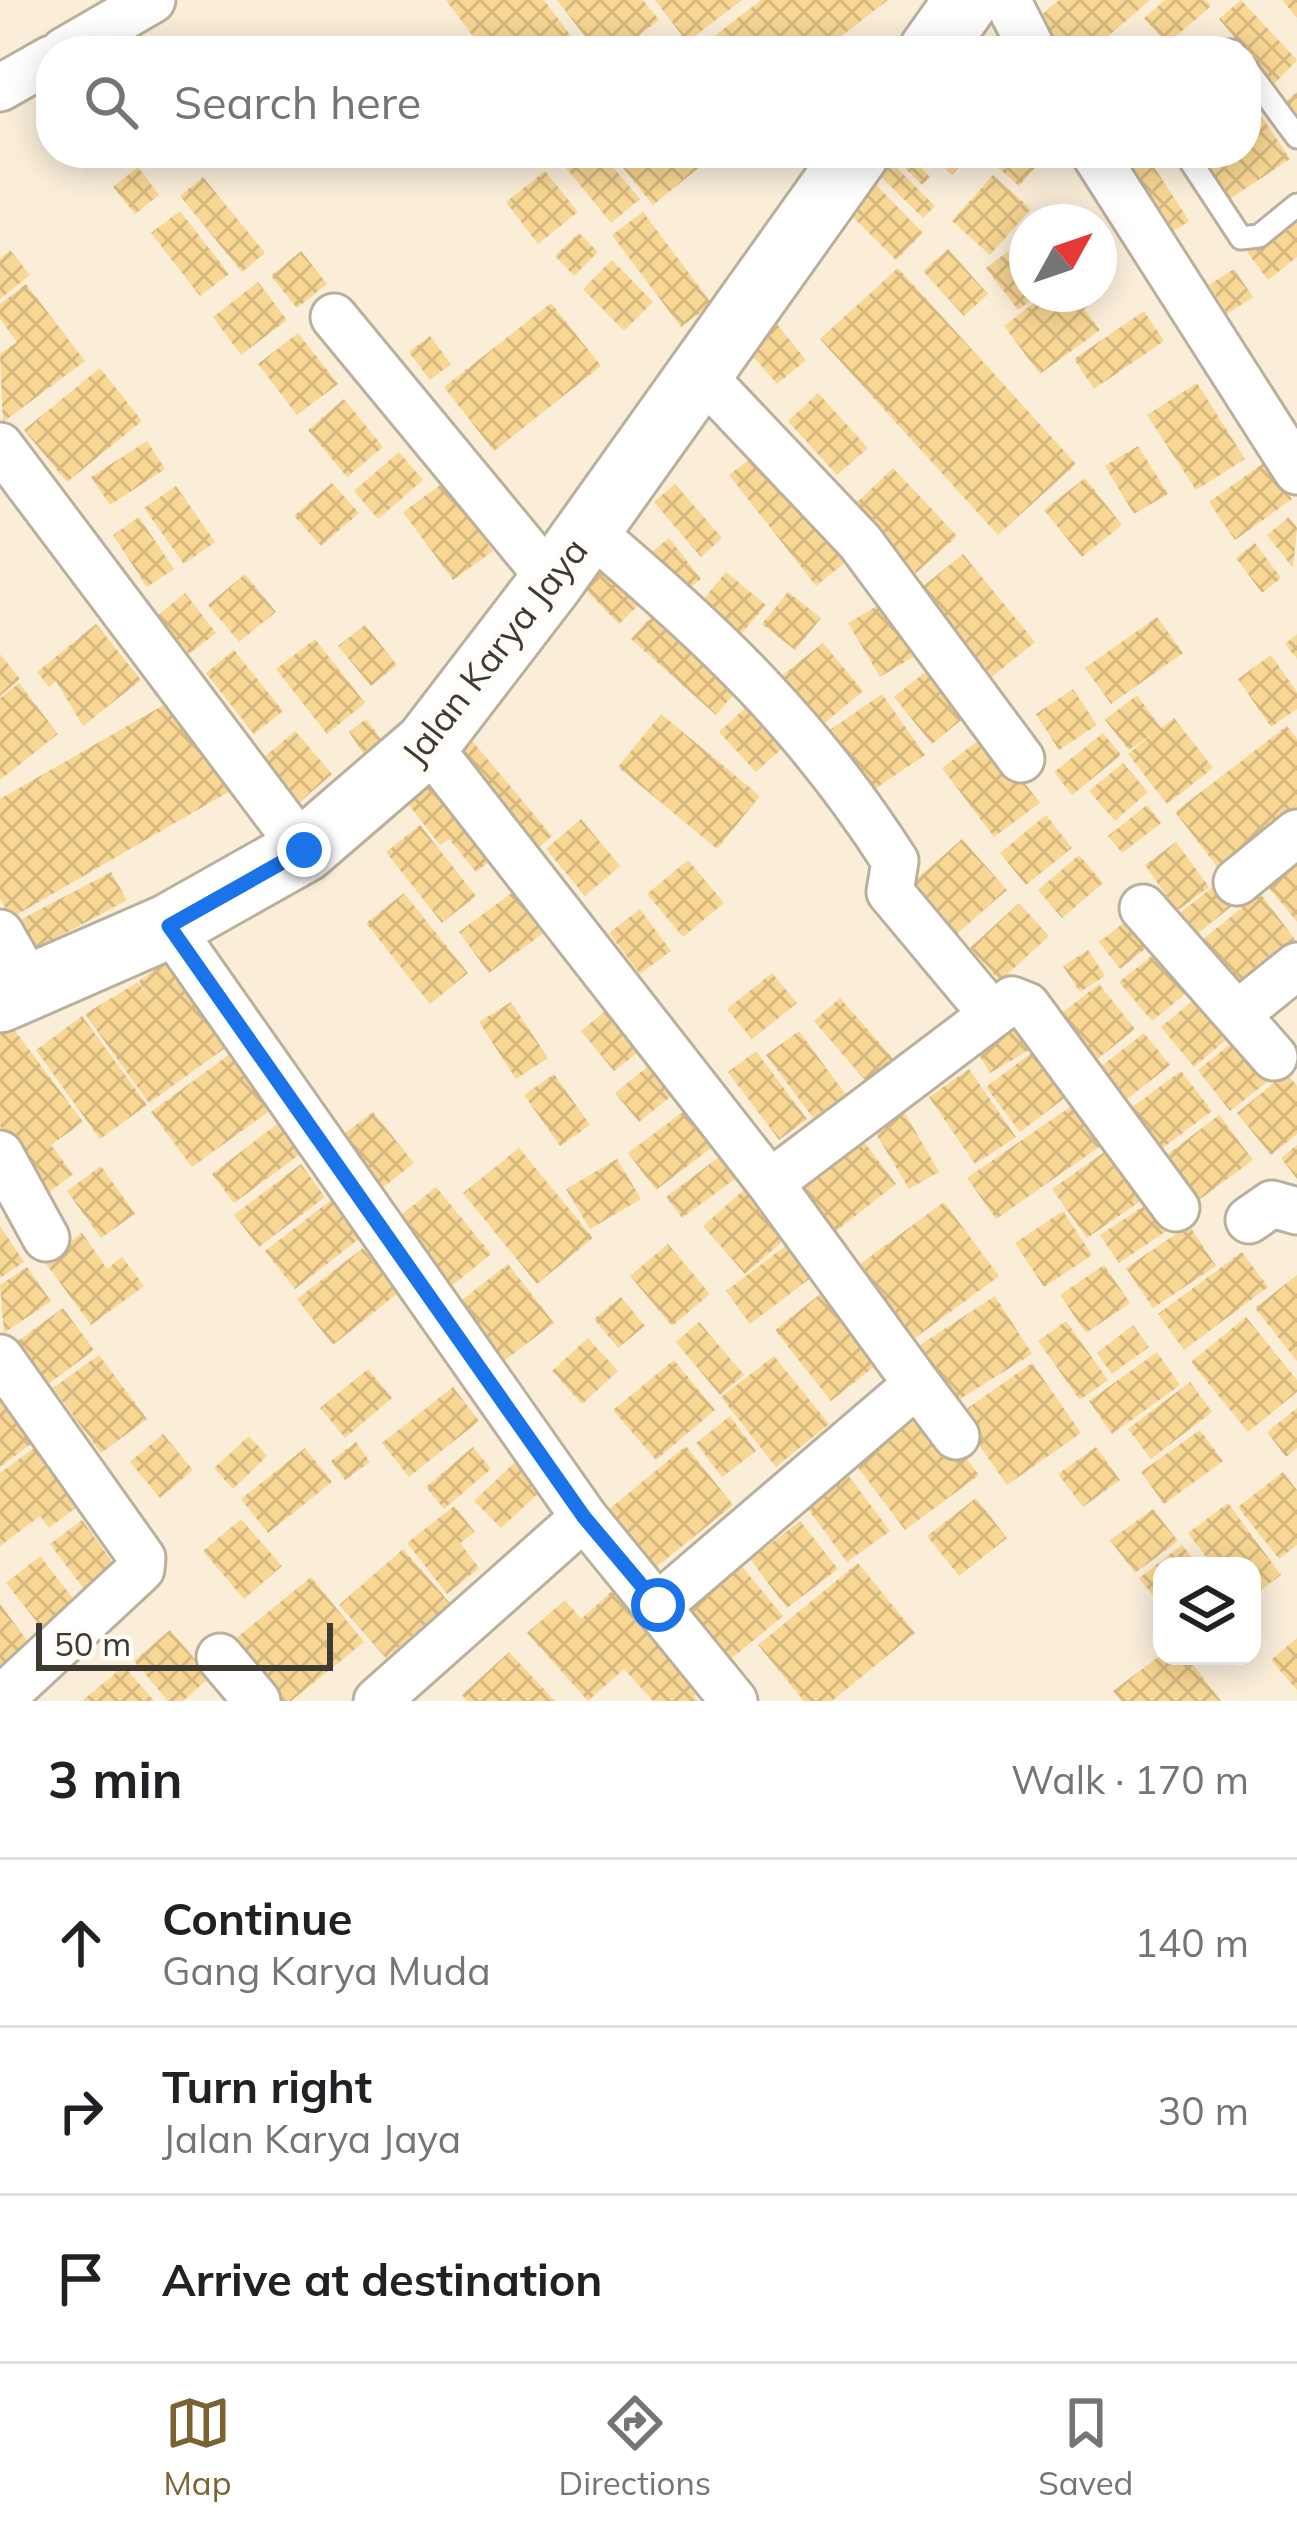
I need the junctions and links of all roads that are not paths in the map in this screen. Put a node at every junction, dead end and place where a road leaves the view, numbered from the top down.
1 (967, 0) edge
2 (1007, 0) edge
3 (148, 1) edge
4 (89, 36) edge
5 (942, 36) edge
6 (1025, 36) edge
7 (36, 67) edge
8 (0, 88) edge
9 (1261, 88) edge
10 (1297, 137) edge
11 (846, 168) edge
12 (1104, 168) edge
13 (1195, 168) edge
14 (1297, 205) edge
15 (334, 316) dead end
16 (699, 372) junction
17 (0, 446) edge
18 (1297, 471) edge
19 (589, 530) junction
20 (552, 581) junction
21 (427, 744) junction
22 (1021, 759) dead end
23 (1297, 833) edge
24 (304, 850) junction
25 (1237, 882) dead end
26 (1143, 908) dead end
27 (169, 926) junction
28 (0, 933) edge
29 (1297, 966) edge
30 (16, 993) edge
31 (1240, 1012) junction
32 (991, 1013) junction
33 (1274, 1057) dead end
34 (0, 1154) edge
35 (770, 1183) junction
36 (1176, 1208) dead end
37 (1297, 1211) edge
38 (1249, 1220) dead end
39 (46, 1238) dead end
40 (0, 1358) edge
41 (917, 1384) junction
42 (956, 1436) dead end
43 (584, 1517) junction
44 (658, 1605) junction
45 (220, 1657) dead end
46 (721, 1696) edge
47 (0, 1700) edge
48 (257, 1701) edge
49 (377, 1701) edge

1 - 5 main road
2 - 6 street
3 - 4 street
7 - 8 street
9 - 10 lane
11 - 16 main road, Jalan Karya Jaya
12 - 18 street
13 - 14 lane
15 - 20 street
16 - 19 main road, Jalan Karya Jaya
16 - 22 street
17 - 24 street
19 - 20 main road, Jalan Karya Jaya
19 - 32 street
20 - 21 main road, Jalan Karya Jaya
21 - 24 main road, Jalan Karya Jaya
21 - 35 street
23 - 25 street
24 - 27 main road, Jalan Karya Jaya
26 - 31 street
27 - 30 main road, Jalan Karya Jaya
27 - 43 street
28 - 30 street
29 - 31 street
31 - 33 street
32 - 35 street
32 - 36 street
34 - 39 street
35 - 41 street
37 - 38 street
40 - 47 street
41 - 42 street
41 - 44 street
43 - 44 street
43 - 49 street
44 - 46 street
45 - 48 street

